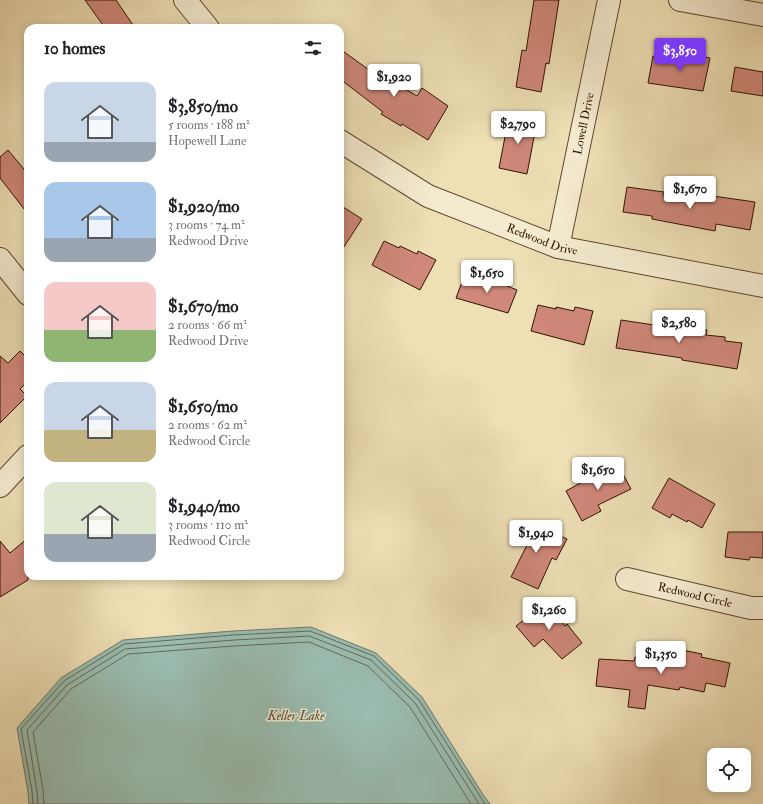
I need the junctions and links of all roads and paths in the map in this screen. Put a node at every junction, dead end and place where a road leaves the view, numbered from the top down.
1 (185, 0) edge
2 (609, 0) edge
3 (680, 0) edge
4 (763, 15) edge
5 (205, 24) edge
6 (344, 144) edge
7 (558, 247) junction
8 (0, 259) edge
9 (763, 286) edge
10 (24, 289) edge
11 (24, 460) edge
12 (0, 486) edge
13 (627, 579) dead end
14 (763, 608) edge

1 - 5 street
2 - 7 street, Lowell Drive
3 - 4 street
6 - 7 street, Redwood Drive
7 - 9 street, Redwood Drive
8 - 10 street
11 - 12 street
13 - 14 street, Redwood Circle

